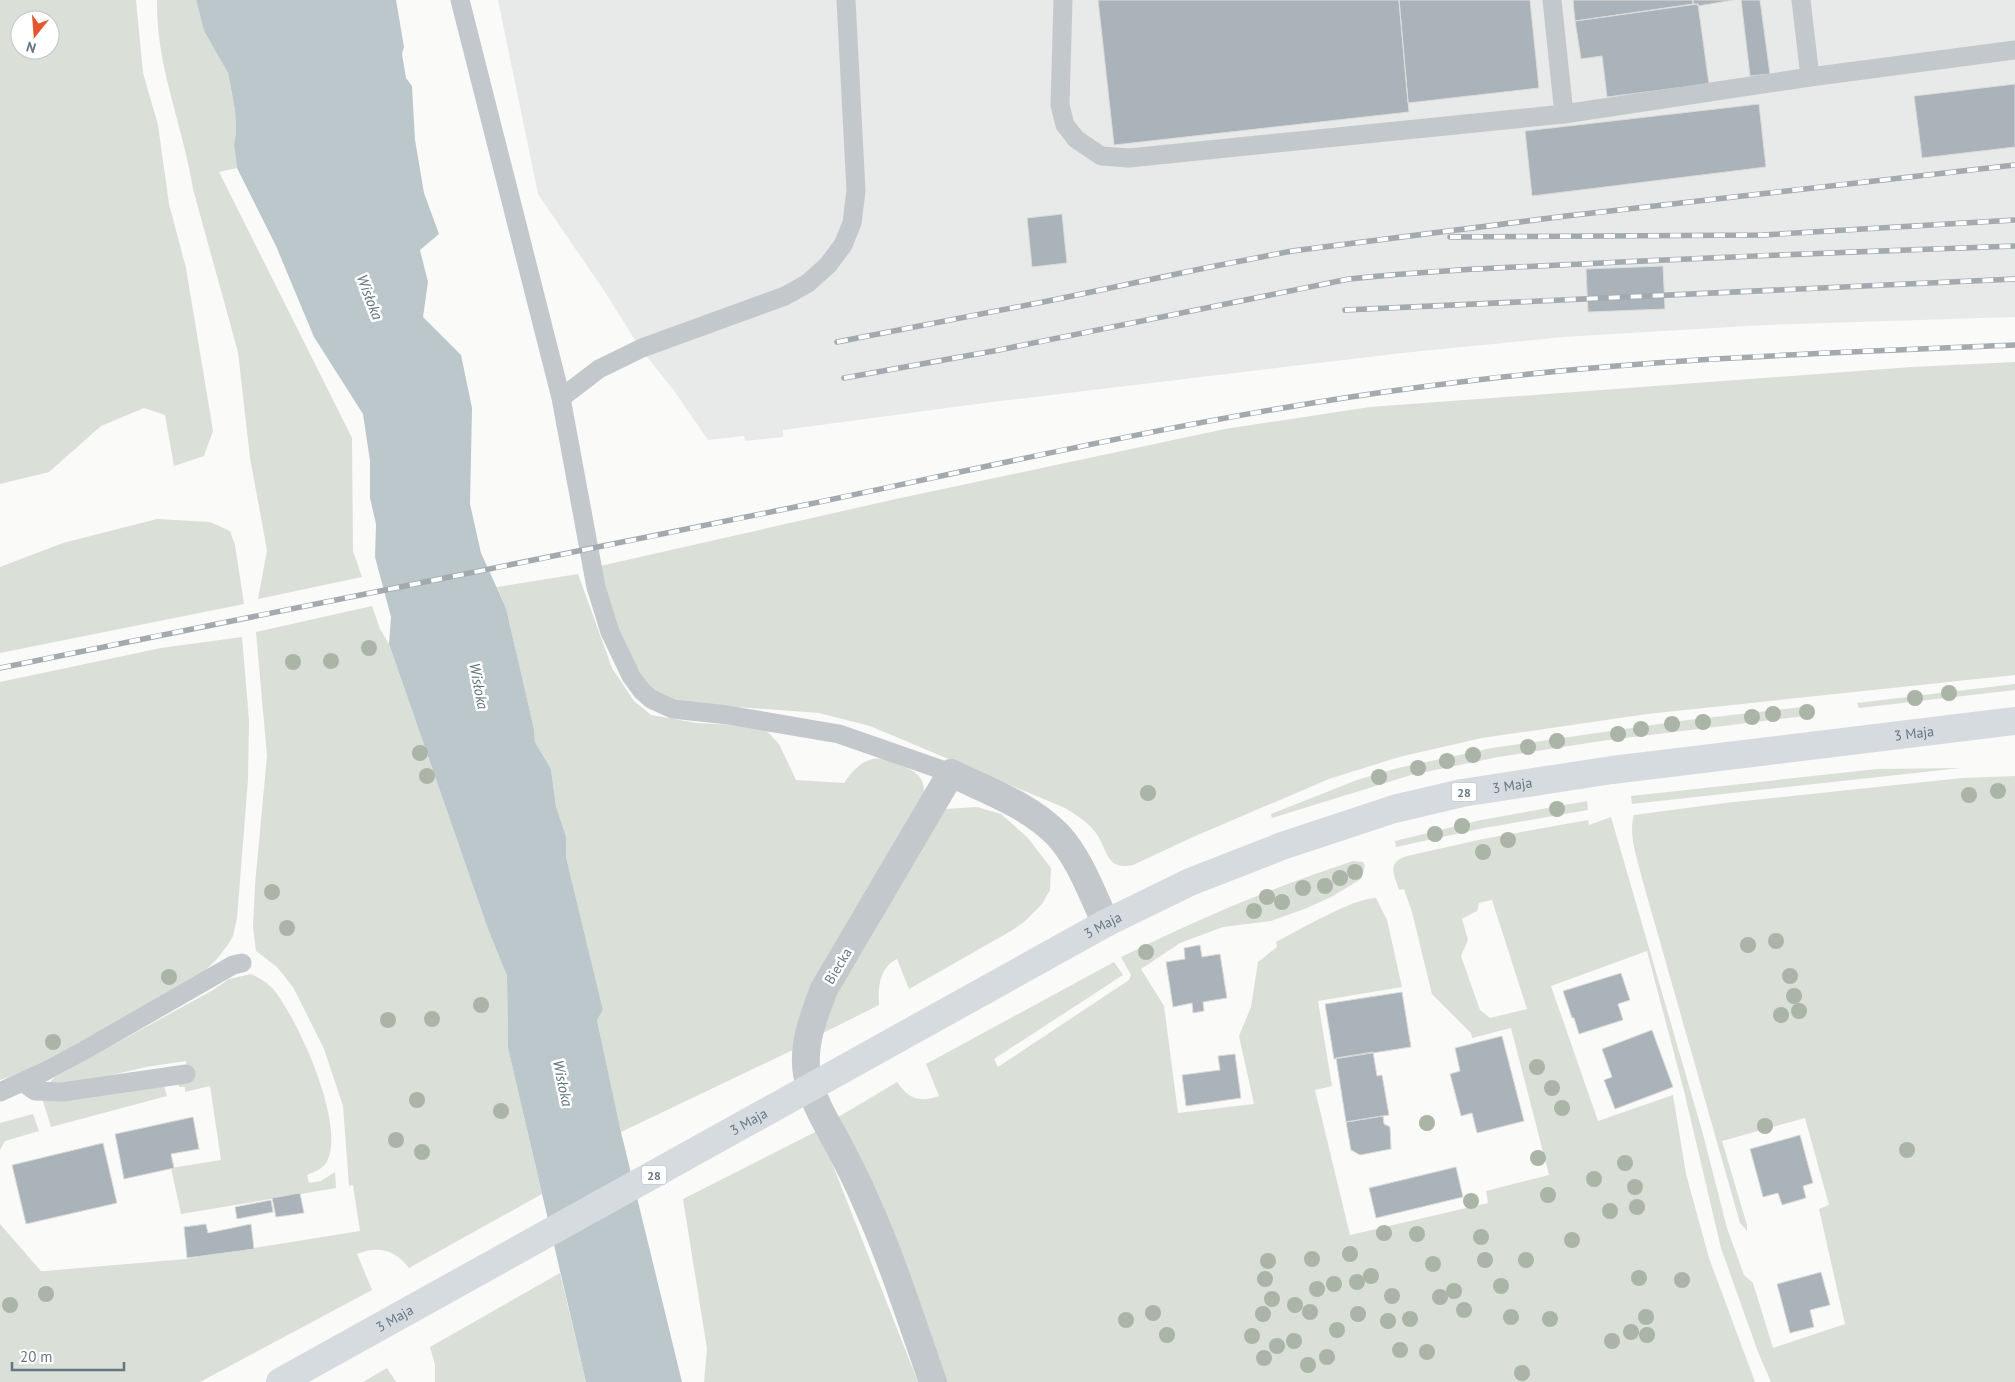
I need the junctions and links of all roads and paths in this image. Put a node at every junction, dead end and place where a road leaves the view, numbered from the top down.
1 (460, 0) edge
2 (846, 0) edge
3 (1063, 0) edge
4 (1552, 0) edge
5 (1801, 0) edge
6 (2015, 50) edge
7 (1810, 77) junction
8 (1564, 114) junction
9 (561, 398) junction
10 (2015, 721) edge
11 (951, 773) junction
12 (1106, 923) junction
13 (242, 963) dead end
14 (186, 1074) dead end
15 (26, 1081) junction
16 (0, 1092) edge
17 (280, 1382) edge
18 (933, 1382) edge

1 - 9 lane
2 - 9 lane
3 - 8 lane
4 - 8 lane
5 - 7 lane
6 - 7 lane
7 - 8 lane
9 - 11 lane
10 - 12 main road, 3 Maja / 28
11 - 12 street
11 - 18 street, Biecka
12 - 17 main road, 3 Maja / 28
13 - 15 lane
14 - 15 lane
15 - 16 lane

